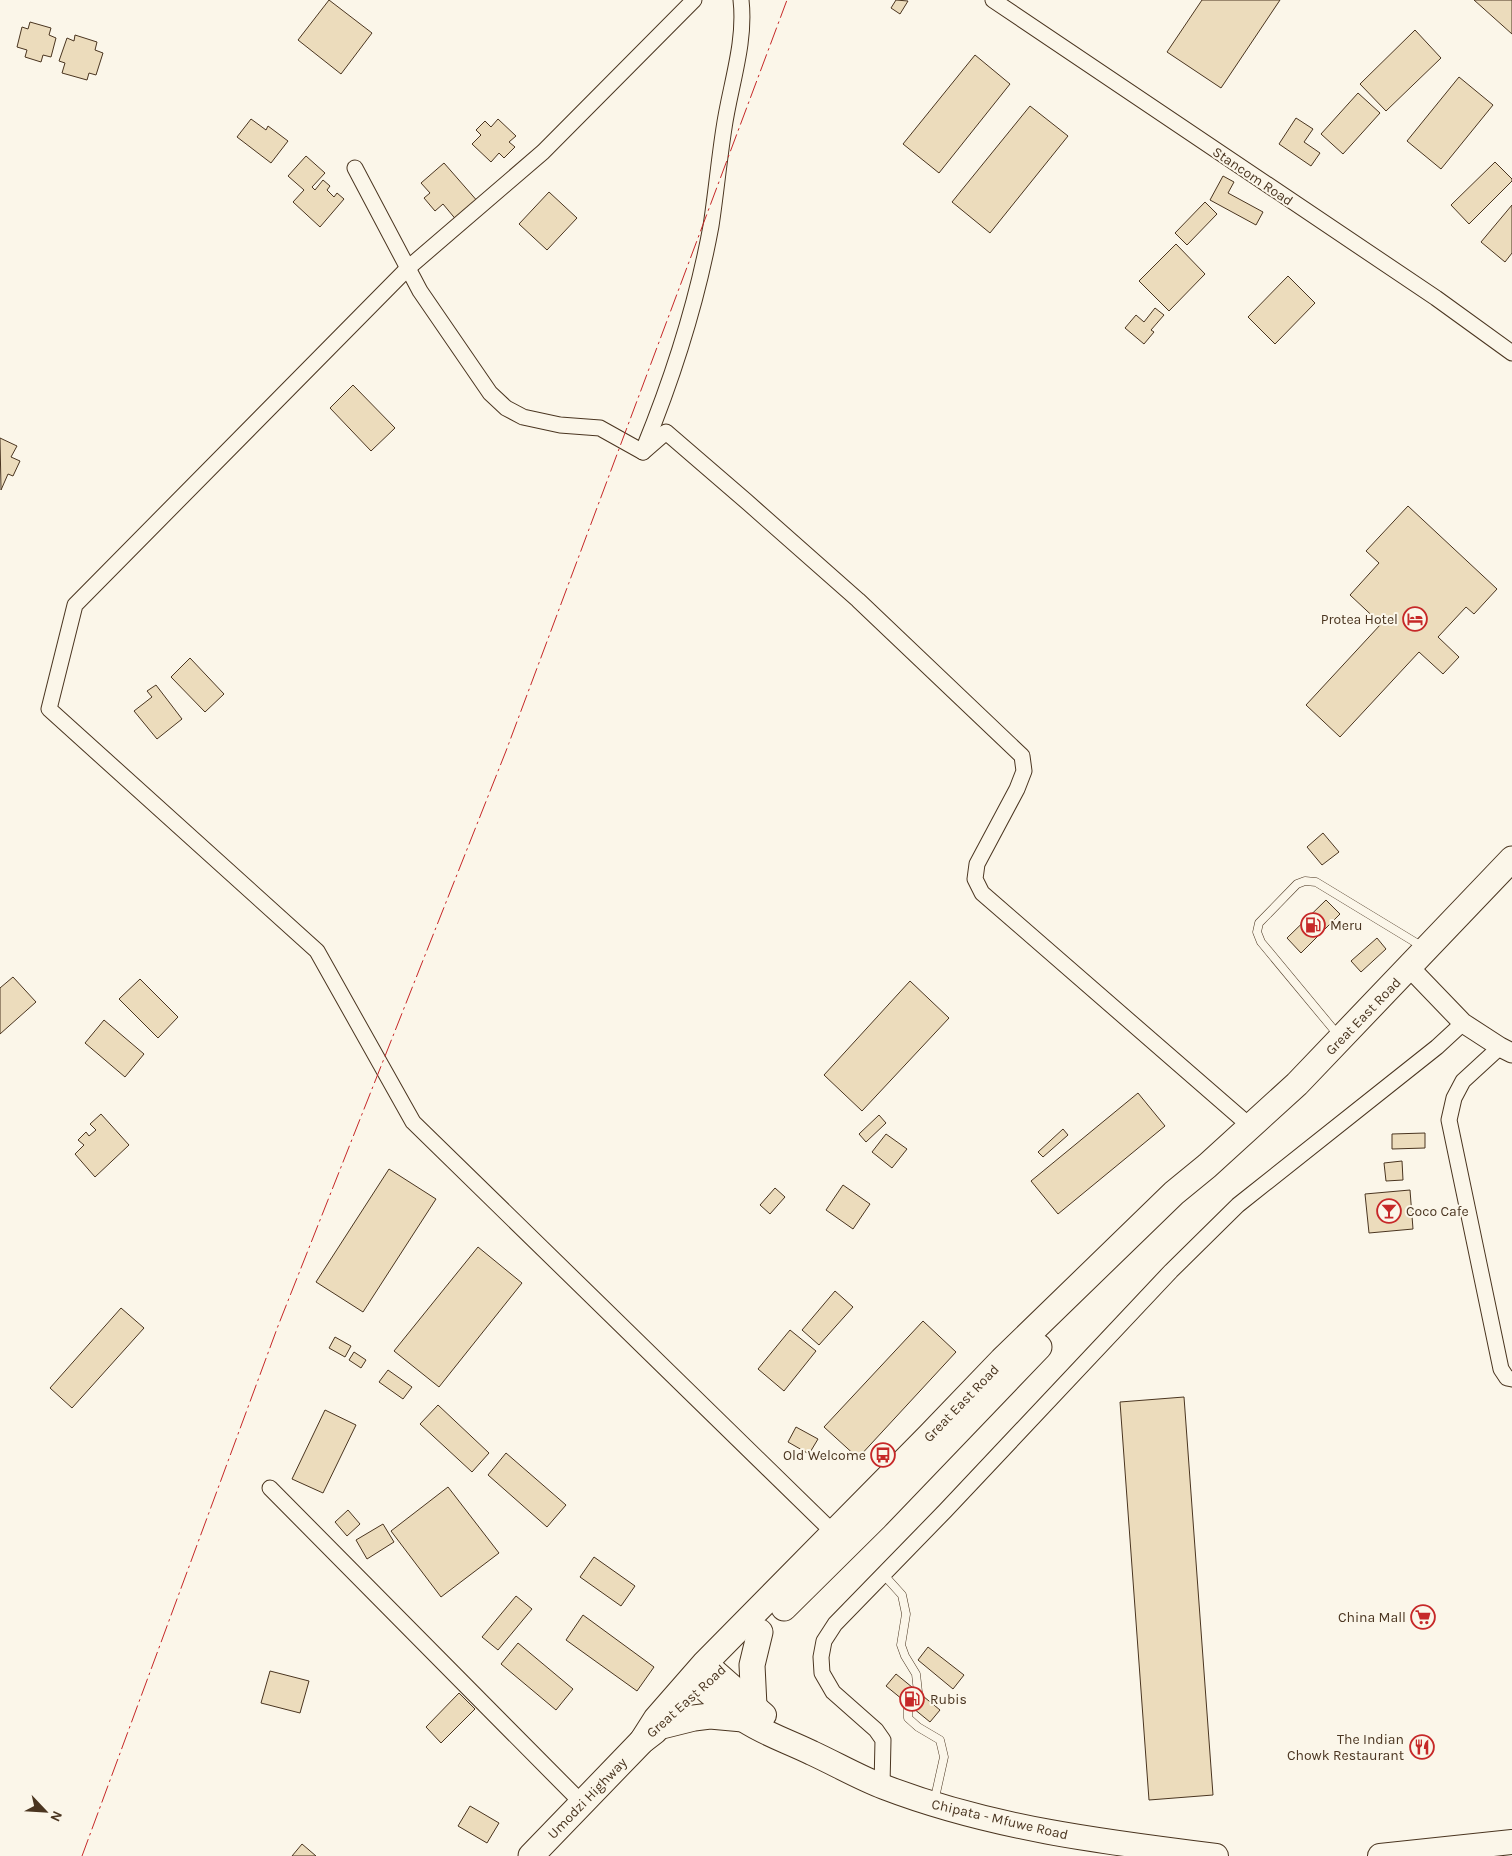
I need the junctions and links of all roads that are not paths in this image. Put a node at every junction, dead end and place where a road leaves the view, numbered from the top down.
1 (694, 0) edge
2 (741, 0) edge
3 (993, 0) edge
4 (354, 168) dead end
5 (408, 268) junction
6 (1512, 353) edge
7 (643, 452) junction
8 (1512, 859) edge
9 (1426, 949) junction
10 (1410, 968) junction
11 (1463, 1023) junction
12 (1340, 1038) junction
13 (1506, 1050) edge
14 (1250, 1126) junction
15 (1512, 1379) edge
16 (270, 1488) dead end
17 (840, 1540) junction
18 (883, 1574) junction
19 (760, 1632) junction
20 (704, 1675) junction
21 (749, 1713) junction
22 (662, 1726) junction
23 (642, 1741) junction
24 (882, 1786) junction
25 (582, 1803) junction
26 (934, 1804) junction
27 (1512, 1842) edge
28 (531, 1856) edge
29 (1216, 1856) edge
30 (1380, 1856) edge

1 - 5 street
2 - 7 street
3 - 6 street, Stancom Road
4 - 5 street
5 - 7 street
5 - 17 street
7 - 14 street
8 - 9 highway, Great East Road
9 - 10 highway, Great East Road
9 - 12 lane
10 - 11 street
10 - 12 highway, Great East Road
11 - 13 street
11 - 18 street
12 - 14 highway, Great East Road
13 - 15 street
14 - 17 highway, Great East Road
16 - 25 street
17 - 19 highway, Great East Road
17 - 20 highway, Great East Road
18 - 24 street
18 - 26 lane
19 - 20 highway, Great East Road
19 - 21 highway
20 - 21 main road, Chipata - Mfuwe Road
20 - 22 highway, Great East Road
20 - 23 highway, Great East Road
21 - 22 highway
21 - 24 main road, Chipata - Mfuwe Road
22 - 23 highway, Great East Road
23 - 25 highway, Umodzi Highway
24 - 26 main road, Chipata - Mfuwe Road
25 - 28 highway, Umodzi Highway
26 - 29 main road, Chipata - Mfuwe Road
27 - 30 main road

